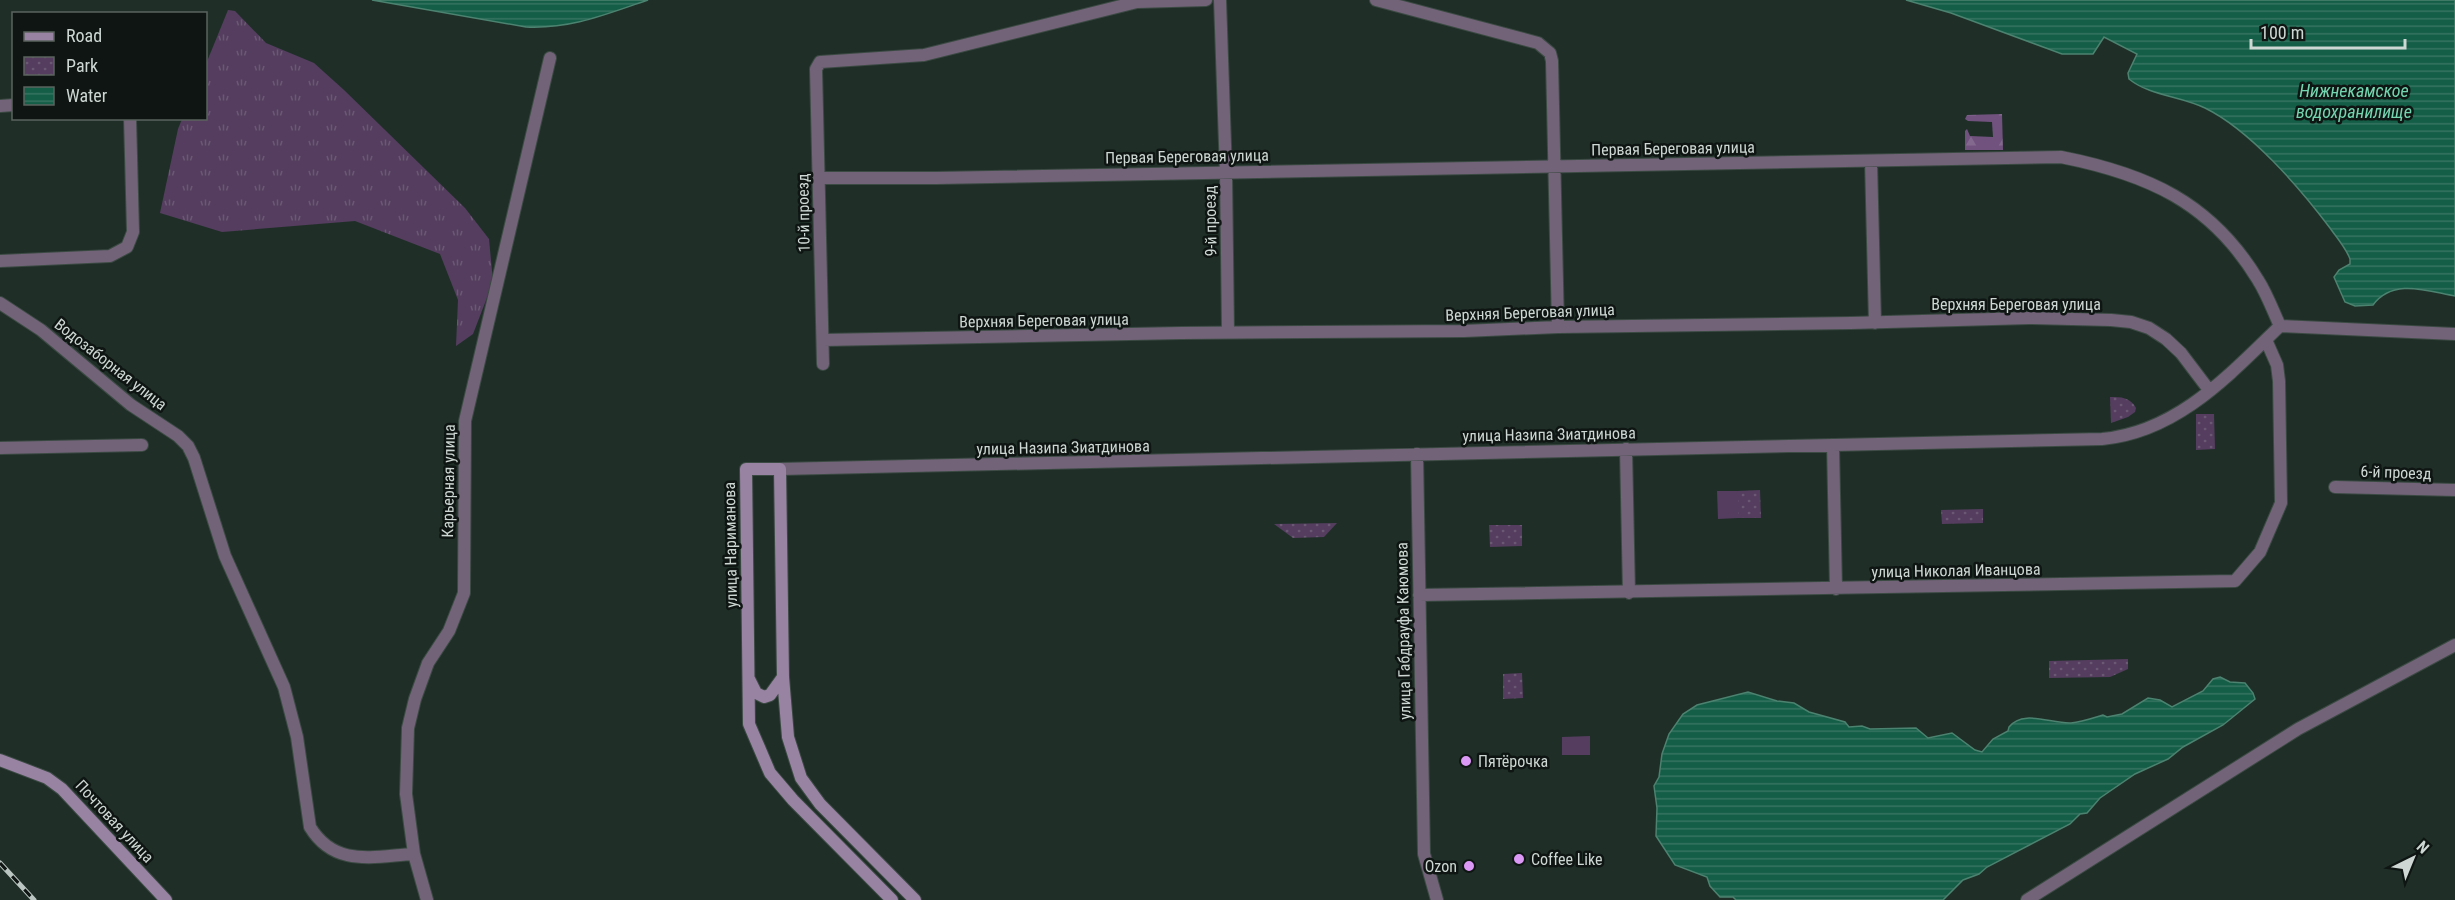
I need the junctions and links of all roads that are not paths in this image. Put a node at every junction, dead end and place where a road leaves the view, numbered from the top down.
1 (1206, 0) edge
2 (1220, 0) edge
3 (1376, 0) edge
4 (550, 58) dead end
5 (130, 120) edge
6 (1871, 161) junction
7 (1556, 166) junction
8 (1226, 173) junction
9 (819, 178) junction
10 (0, 261) edge
11 (0, 303) edge
12 (1875, 322) junction
13 (2280, 326) junction
14 (1558, 327) junction
15 (1228, 333) junction
16 (2455, 334) edge
17 (823, 340) junction
18 (2266, 340) junction
19 (823, 364) dead end
20 (2209, 390) junction
21 (142, 445) dead end
22 (1833, 445) junction
23 (0, 448) edge
24 (1626, 449) junction
25 (1417, 454) junction
26 (780, 469) junction
27 (2336, 487) dead end
28 (2455, 490) edge
29 (1836, 589) junction
30 (1629, 593) junction
31 (1419, 595) junction
32 (2455, 645) edge
33 (748, 675) junction
34 (783, 677) junction
35 (0, 760) edge
36 (414, 854) junction
37 (166, 900) edge
38 (426, 900) edge
39 (892, 900) edge
40 (915, 900) edge
41 (1437, 900) edge
42 (2027, 900) edge

1 - 9 street, 10-й проезд
2 - 8 street, 9-й проезд
3 - 7 street
4 - 36 street, Карьерная улица
5 - 10 street
6 - 7 street, Первая Береговая улица
6 - 12 street
6 - 13 street, Первая Береговая улица
7 - 8 street, Первая Береговая улица
7 - 14 street
8 - 9 street, Первая Береговая улица
8 - 15 street, 9-й проезд
9 - 17 street, 10-й проезд
11 - 36 street, Водозаборная улица
12 - 14 street, Верхняя Береговая улица
12 - 20 street, Верхняя Береговая улица
13 - 16 street
13 - 18 street, улица Назипа Зиатдинова
14 - 15 street, Верхняя Береговая улица
15 - 17 street, Верхняя Береговая улица
17 - 19 street, 10-й проезд
18 - 20 street, улица Назипа Зиатдинова
18 - 29 street, улица Николая Иванцова
20 - 22 street, улица Назипа Зиатдинова
21 - 23 street
22 - 24 street, улица Назипа Зиатдинова
22 - 29 street
24 - 25 street, улица Назипа Зиатдинова
24 - 30 street
25 - 26 street, улица Назипа Зиатдинова
25 - 31 street, улица Габдрауфа Каюмова
26 - 33 main road, улица Нариманова
26 - 34 main road
27 - 28 street, 6-й проезд
29 - 30 street, улица Николая Иванцова
30 - 31 street, улица Николая Иванцова
31 - 41 street, улица Габдрауфа Каюмова
32 - 42 street
33 - 34 main road
33 - 39 main road, улица Нариманова
34 - 40 main road
35 - 37 main road, Почтовая улица
36 - 38 street, Карьерная улица

